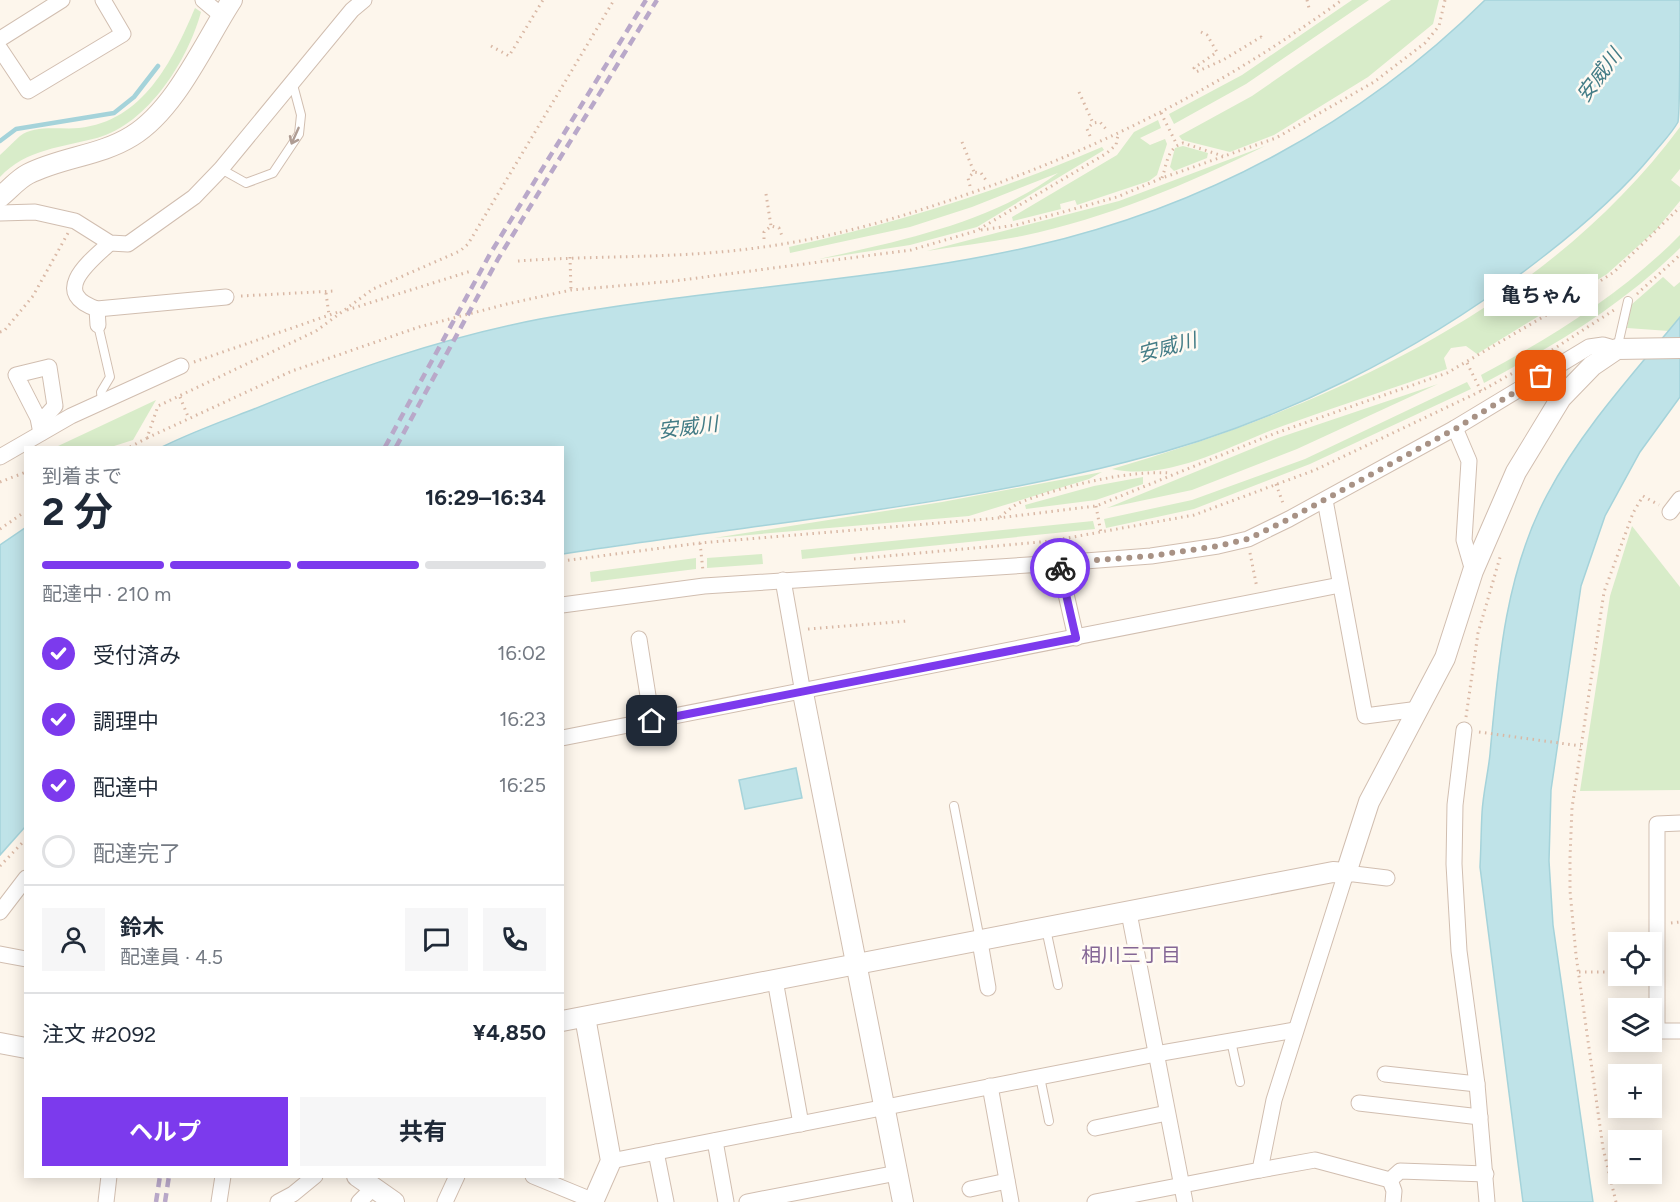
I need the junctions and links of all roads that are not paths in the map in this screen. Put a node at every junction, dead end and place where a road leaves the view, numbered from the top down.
1 (62, 0) edge
2 (103, 0) edge
3 (203, 0) edge
4 (364, 0) edge
5 (227, 8) edge
6 (0, 39) edge
7 (0, 49) edge
8 (4, 68) edge
9 (291, 80) junction
10 (221, 169) junction
11 (0, 198) edge
12 (0, 213) edge
13 (110, 243) junction
14 (226, 297) road end
15 (1628, 301) road end
16 (98, 309) junction
17 (98, 325) joint
18 (1680, 348) edge
19 (1617, 349) junction
20 (181, 366) road end
21 (102, 402) junction
22 (1455, 429) junction
23 (0, 457) edge
24 (1680, 499) edge
25 (1325, 500) junction
26 (1670, 512) road end
27 (1059, 563) junction
28 (1473, 571) junction
29 (783, 580) junction
30 (1340, 585) junction
31 (564, 605) edge
32 (1076, 638) junction
33 (639, 639) dead end
34 (803, 693) junction
35 (1419, 708) junction
36 (652, 721) junction
37 (1464, 730) road end
38 (564, 738) edge
39 (954, 806) dead end
40 (1680, 823) edge
41 (1346, 873) junction
42 (1387, 878) dead end
43 (24, 881) edge
44 (0, 912) edge
45 (1129, 913) junction
46 (1046, 929) junction
47 (980, 942) junction
48 (0, 954) edge
49 (24, 959) edge
50 (857, 966) junction
51 (775, 980) junction
52 (1058, 985) dead end
53 (988, 988) dead end
54 (585, 1017) junction
55 (564, 1021) edge
56 (1296, 1030) junction
57 (1680, 1031) edge
58 (1231, 1041) junction
59 (0, 1043) edge
60 (24, 1048) edge
61 (1156, 1054) junction
62 (1385, 1074) dead end
63 (1040, 1077) junction
64 (1240, 1082) dead end
65 (1477, 1084) junction
66 (990, 1086) junction
67 (1359, 1103) dead end
68 (884, 1107) junction
69 (1167, 1113) junction
70 (1480, 1117) junction
71 (1049, 1121) dead end
72 (801, 1124) junction
73 (1095, 1128) dead end
74 (715, 1141) junction
75 (657, 1152) junction
76 (612, 1161) junction
77 (1260, 1170) junction
78 (897, 1173) junction
79 (1486, 1174) junction
80 (109, 1178) edge
81 (223, 1178) edge
82 (313, 1178) edge
83 (360, 1178) edge
84 (456, 1178) edge
85 (538, 1178) edge
86 (1390, 1180) junction
87 (1007, 1181) junction
88 (1182, 1186) junction
89 (374, 1187) junction
90 (970, 1189) dead end
91 (106, 1202) edge
92 (219, 1202) edge
93 (278, 1202) edge
94 (359, 1202) edge
95 (394, 1202) edge
96 (445, 1202) edge
97 (593, 1202) edge
98 (666, 1202) edge
99 (726, 1202) edge
100 (747, 1202) edge
101 (903, 1202) edge
102 (1011, 1202) edge
103 (1095, 1202) edge
104 (1185, 1202) edge
105 (1393, 1202) edge
106 (1487, 1202) edge

1 - 6 street
2 - 8 street
3 - 5 street
4 - 9 street
5 - 11 street
7 - 8 street
9 - 10 street
9 -> 10 lane
10 - 13 street
12 - 13 street
13 - 16 street
14 - 16 street
15 - 19 lane
16 - 17 street
17 - 21 lane
18 - 19 street
19 - 22 street
19 - 28 street
20 - 21 street
21 - 23 street
22 - 25 street
22 - 28 street
24 - 26 street
25 - 27 street
25 - 30 street
27 - 29 street
27 - 32 street
28 - 35 street
29 - 31 street
29 - 34 street
30 - 32 street
30 - 35 street
32 - 34 street
33 - 36 street
34 - 36 street
34 - 50 street
35 - 41 street
36 - 38 street
37 - 65 street
39 - 47 lane
40 - 57 street
41 - 42 street
41 - 45 street
41 - 56 street
43 - 44 street
45 - 46 street
45 - 61 street
46 - 47 street
46 - 52 lane
47 - 50 street
47 - 53 street
48 - 49 street
50 - 51 street
50 - 68 street
51 - 54 street
51 - 72 street
54 - 55 street
54 - 76 street
56 - 58 street
56 - 77 street
58 - 61 street
58 - 64 lane
59 - 60 street
61 - 63 street
61 - 69 street
62 - 65 street
63 - 66 street
63 - 71 lane
65 - 70 street
66 - 68 street
66 - 87 street
67 - 70 street
68 - 72 street
68 - 78 street
69 - 73 street
69 - 88 street
70 - 79 street
72 - 74 street
74 - 75 street
74 - 99 street
75 - 76 street
75 - 98 street
76 - 97 street
77 - 86 street
77 - 88 street
78 - 100 street
78 - 101 street
79 - 86 street
79 - 106 street
80 - 91 street
81 - 92 street
82 - 93 street
83 - 89 street
84 - 96 street
85 - 97 street
86 - 105 street
87 - 90 street
87 - 102 street
88 - 103 street
88 - 104 street
89 - 94 street
89 - 95 street

